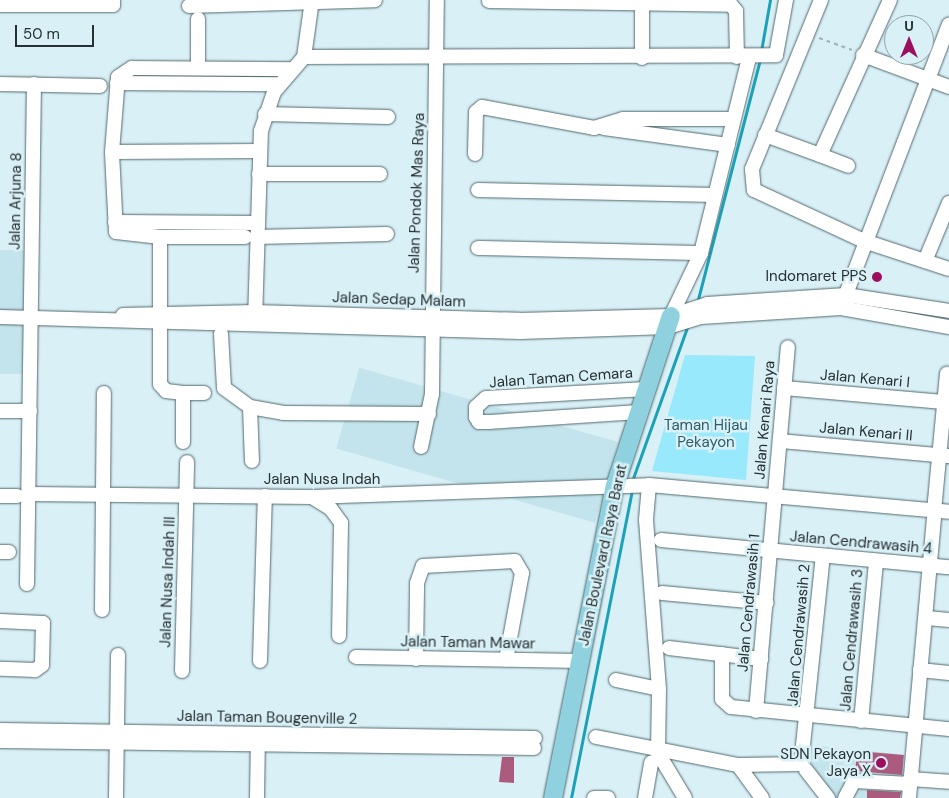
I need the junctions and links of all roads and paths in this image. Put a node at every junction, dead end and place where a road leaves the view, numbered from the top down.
1 (375, 0) edge
2 (437, 0) edge
3 (786, 0) edge
4 (820, 0) edge
5 (890, 0) edge
6 (312, 1) edge
7 (489, 1) dead end
8 (582, 1) edge
9 (642, 1) edge
10 (33, 2) edge
11 (113, 3) edge
12 (189, 3) edge
13 (206, 3) edge
14 (0, 5) edge
15 (198, 19) junction
16 (949, 25) edge
17 (807, 34) junction
18 (863, 55) junction
19 (304, 57) junction
20 (748, 57) junction
21 (642, 58) junction
22 (437, 59) junction
23 (198, 67) junction
24 (289, 69) junction
25 (927, 79) junction
26 (117, 82) junction
27 (0, 84) edge
28 (34, 84) junction
29 (279, 84) junction
30 (100, 86) dead end
31 (949, 87) edge
32 (265, 114) junction
33 (388, 117) dead end
34 (733, 119) junction
35 (604, 128) junction
36 (765, 135) junction
37 (728, 145) junction
38 (260, 151) junction
39 (112, 152) junction
40 (475, 154) dead end
41 (820, 155) junction
42 (848, 166) dead end
43 (259, 174) junction
44 (380, 174) dead end
45 (478, 190) dead end
46 (715, 195) junction
47 (949, 204) edge
48 (115, 222) junction
49 (252, 232) junction
50 (387, 234) dead end
51 (160, 237) junction
52 (864, 240) junction
53 (478, 248) dead end
54 (701, 253) junction
55 (925, 261) junction
56 (949, 269) edge
57 (843, 301) junction
58 (930, 308) junction
59 (949, 312) edge
60 (0, 317) edge
61 (31, 318) junction
62 (160, 318) junction
63 (255, 319) junction
64 (677, 321) junction
65 (431, 322) junction
66 (926, 322) junction
67 (949, 327) edge
68 (222, 334) dead end
69 (788, 347) dead end
70 (947, 374) dead end
71 (784, 388) junction
72 (647, 389) junction
73 (182, 393) junction
74 (204, 393) dead end
75 (104, 394) dead end
76 (944, 402) junction
77 (250, 407) junction
78 (0, 411) edge
79 (30, 411) junction
80 (639, 412) junction
81 (429, 414) junction
82 (780, 441) junction
83 (182, 442) dead end
84 (421, 447) dead end
85 (943, 455) edge
86 (252, 461) dead end
87 (187, 462) dead end
88 (644, 485) junction
89 (619, 486) junction
90 (103, 493) junction
91 (186, 494) junction
92 (23, 495) junction
93 (0, 496) edge
94 (265, 496) junction
95 (312, 497) junction
96 (774, 497) junction
97 (949, 512) edge
98 (934, 515) junction
99 (661, 540) dead end
100 (769, 551) junction
101 (823, 556) junction
102 (876, 561) junction
103 (931, 566) junction
104 (949, 567) edge
105 (27, 584) dead end
106 (662, 593) dead end
107 (767, 603) junction
108 (102, 610) dead end
109 (927, 618) junction
110 (949, 620) edge
111 (0, 621) edge
112 (339, 636) dead end
113 (668, 648) dead end
114 (722, 654) junction
115 (118, 655) dead end
116 (356, 657) dead end
117 (416, 659) junction
118 (761, 659) junction
119 (506, 660) junction
120 (260, 661) dead end
121 (580, 661) junction
122 (0, 669) edge
123 (920, 670) junction
124 (182, 671) dead end
125 (949, 673) edge
126 (616, 680) dead end
127 (658, 689) junction
128 (756, 711) junction
129 (809, 716) junction
130 (861, 721) junction
131 (913, 726) junction
132 (949, 729) edge
133 (0, 730) edge
134 (118, 737) junction
135 (596, 737) dead end
136 (258, 739) junction
137 (0, 741) edge
138 (534, 743) dead end
139 (654, 758) junction
140 (738, 765) junction
141 (806, 770) dead end
142 (949, 782) edge
143 (910, 787) edge
144 (116, 798) edge
145 (257, 798) edge
146 (553, 798) edge
147 (594, 798) edge
148 (608, 798) edge
149 (645, 798) edge
150 (685, 798) edge
151 (762, 798) edge
152 (828, 798) edge
153 (845, 798) edge

1 - 6 street
2 - 22 street, Jalan Pondok Mas Raya
3 - 20 street
4 - 17 street
5 - 18 street
6 - 13 street
6 - 19 street
7 - 8 street
8 - 9 street
9 - 20 street
9 - 21 street
10 - 11 street
10 - 14 street
12 - 13 street
12 - 15 street
13 - 15 street
15 - 23 street
16 - 25 street
17 - 18 path
17 - 36 street
18 - 25 street
18 - 41 street
19 - 22 street
19 - 24 street
20 - 21 street
20 - 34 street
21 - 22 street
22 - 65 street, Jalan Pondok Mas Raya
23 - 24 street
23 - 26 street
24 - 29 street
25 - 31 street
25 - 52 street
26 - 29 street
26 - 39 street
27 - 28 street
28 - 30 street
28 - 61 street, Jalan Arjuna 8
29 - 32 street
32 - 33 street
32 - 38 street
34 - 35 street
34 - 37 street
35 - 37 street
35 - 40 street
36 - 41 street
36 - 52 street
37 - 46 street
38 - 39 street
38 - 43 street
39 - 48 street
41 - 42 street
43 - 44 street
43 - 49 street
45 - 46 street
46 - 54 street
47 - 55 street
48 - 49 street
48 - 51 street
49 - 50 street
49 - 51 street
49 - 63 street
51 - 62 street
52 - 55 street
52 - 57 street
53 - 54 street
54 - 64 street
55 - 56 street
57 - 58 street
57 - 64 street, Jalan Sedap Malam
57 - 64 street, Jalan Sedap Malam
57 - 66 street
58 - 59 street
58 - 66 street
60 - 61 street, Jalan Sedap Malam
61 - 62 street, Jalan Sedap Malam
61 - 79 street, Jalan Arjuna 8
62 - 63 street, Jalan Sedap Malam
62 - 73 street
63 - 65 street, Jalan Sedap Malam
64 - 65 street, Jalan Sedap Malam
64 - 72 main road, Jalan Boulevard Raya Barat
65 - 81 street, Jalan Pondok Mas Raya
66 - 67 street
68 - 77 street
69 - 71 street, Jalan Kenari Raya
70 - 76 street
71 - 76 street, Jalan Kenari I
71 - 82 street, Jalan Kenari Raya
72 - 80 main road, Jalan Boulevard Raya Barat
72 - 80 street, Jalan Taman Cemara
73 - 74 street
73 - 83 street
75 - 90 street
76 - 85 street
77 - 81 street
77 - 86 street
78 - 79 street
79 - 92 street, Jalan Arjuna 8
80 - 89 main road, Jalan Boulevard Raya Barat
81 - 84 street, Jalan Pondok Mas Raya
82 - 85 street, Jalan Kenari II
82 - 96 street, Jalan Kenari Raya
85 - 98 street
87 - 91 street, Jalan Nusa Indah III
88 - 89 street, Jalan Nusa Indah
88 - 96 street, Jalan Nusa Indah
88 - 127 street
89 - 95 street, Jalan Nusa Indah
89 - 121 main road, Jalan Boulevard Raya Barat
90 - 91 street, Jalan Nusa Indah
90 - 92 street, Jalan Nusa Indah
90 - 108 street
91 - 94 street, Jalan Nusa Indah
91 - 124 street, Jalan Nusa Indah III
92 - 93 street, Jalan Nusa Indah
92 - 105 street, Jalan Arjuna 8
94 - 95 street, Jalan Nusa Indah
94 - 120 street
95 - 112 street
96 - 98 street, Jalan Nusa Indah
96 - 100 street, Jalan Cendrawasih 1
97 - 98 street, Jalan Nusa Indah
98 - 103 street
99 - 100 street, Jalan Cendrawasih 4
100 - 101 street, Jalan Cendrawasih 4
100 - 107 street, Jalan Cendrawasih 1
101 - 102 street, Jalan Cendrawasih 4
101 - 129 street, Jalan Cendrawasih 2
102 - 103 street, Jalan Cendrawasih 4
102 - 130 street, Jalan Cendrawasih 3
103 - 104 street, Jalan Cendrawasih 4
103 - 109 street
106 - 107 street
107 - 118 street, Jalan Cendrawasih 1
109 - 110 street
109 - 123 street
111 - 122 street
113 - 114 street
114 - 118 street
114 - 128 street
115 - 134 street
116 - 117 street, Jalan Taman Mawar
117 - 119 street, Jalan Taman Mawar
117 - 119 street
118 - 128 street, Jalan Cendrawasih 1
119 - 121 street, Jalan Taman Mawar
121 - 146 main road, Jalan Boulevard Raya Barat
123 - 125 street
123 - 131 street
126 - 127 street
127 - 139 street
128 - 129 street
129 - 130 street
129 - 140 street, Jalan Cendrawasih 2
130 - 131 street
131 - 132 street
131 - 143 street
133 - 134 street, Jalan Taman Bougenville 2
134 - 136 street, Jalan Taman Bougenville 2
134 - 137 street, Jalan Taman Bougenville 2
134 - 144 street
135 - 139 street
136 - 138 street, Jalan Taman Bougenville 2
136 - 145 street
139 - 140 street
139 - 149 street
139 - 150 street
140 - 151 street
141 - 152 street
142 - 143 street
143 - 153 street
147 - 148 street

